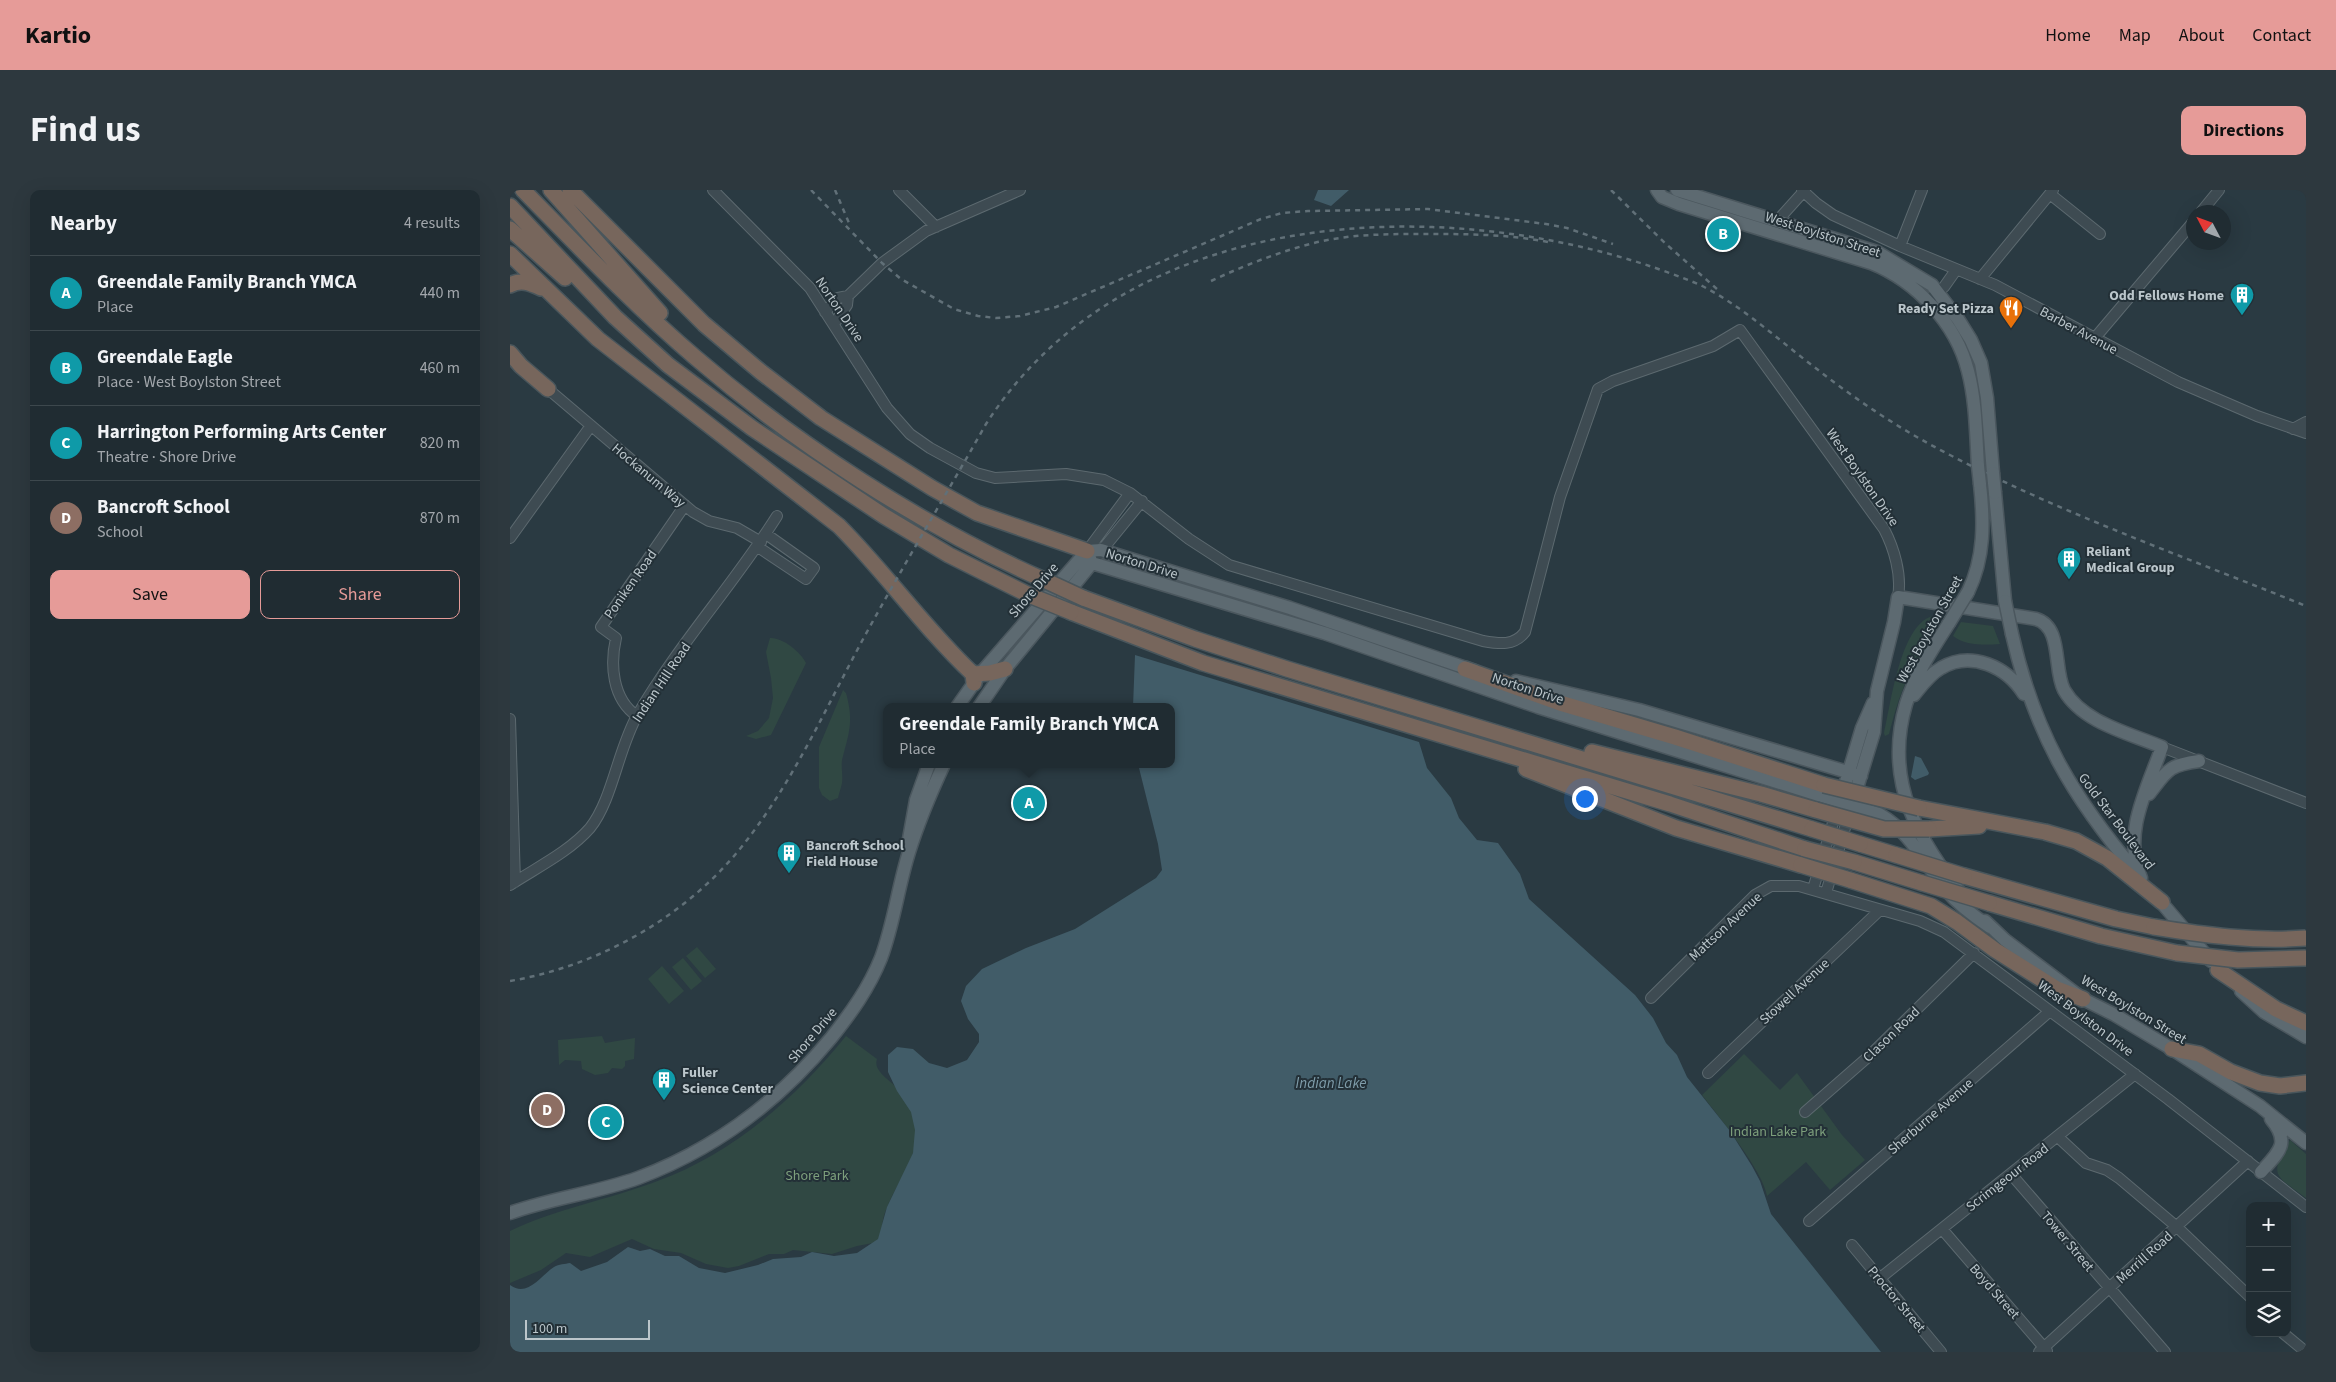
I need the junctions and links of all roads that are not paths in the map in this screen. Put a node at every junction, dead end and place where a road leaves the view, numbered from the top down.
1 (523, 190) edge
2 (551, 190) edge
3 (570, 190) edge
4 (713, 190) edge
5 (899, 190) edge
6 (1020, 190) edge
7 (1658, 190) edge
8 (1678, 190) edge
9 (1803, 190) edge
10 (1922, 190) edge
11 (2219, 190) edge
12 (2051, 192) edge
13 (2207, 205) edge
14 (510, 206) edge
15 (1778, 220) junction
16 (936, 227) junction
17 (510, 228) edge
18 (2186, 230) edge
19 (1774, 233) junction
20 (2100, 234) dead end
21 (1900, 246) junction
22 (510, 254) edge
23 (1956, 270) junction
24 (1980, 279) junction
25 (510, 286) edge
26 (547, 291) junction
27 (1938, 292) junction
28 (848, 296) junction
29 (1928, 301) junction
30 (825, 312) junction
31 (616, 317) junction
32 (834, 324) junction
33 (1740, 330) joint
34 (2094, 339) junction
35 (510, 354) edge
36 (696, 359) junction
37 (548, 389) joint
38 (2306, 422) edge
39 (590, 427) junction
40 (2293, 429) junction
41 (2306, 433) edge
42 (1993, 473) joint
43 (1130, 493) junction
44 (1142, 502) junction
45 (685, 505) junction
46 (777, 516) dead end
47 (510, 538) edge
48 (762, 541) junction
49 (1093, 555) junction
50 (1898, 597) junction
51 (1005, 669) junction
52 (1465, 669) junction
53 (976, 677) junction
54 (960, 703) edge
55 (982, 703) edge
56 (1906, 704) junction
57 (2032, 706) junction
58 (637, 716) junction
59 (510, 719) edge
60 (1473, 725) junction
61 (1472, 745) junction
62 (2162, 747) junction
63 (2199, 761) junction
64 (928, 768) edge
65 (942, 768) edge
66 (1855, 774) junction
67 (511, 776) edge
68 (2306, 803) edge
69 (2142, 804) junction
70 (1845, 805) junction
71 (2045, 832) junction
72 (909, 851) junction
73 (2141, 878) junction
74 (512, 883) edge
75 (1813, 889) junction
76 (1826, 893) junction
77 (2162, 902) junction
78 (1880, 910) junction
79 (1990, 927) junction
80 (2306, 938) edge
81 (1974, 953) junction
82 (2306, 958) edge
83 (2218, 970) junction
84 (1651, 998) dead end
85 (2083, 999) junction
86 (2050, 1010) junction
87 (2306, 1023) edge
88 (2306, 1037) edge
89 (2172, 1049) junction
90 (1708, 1073) dead end
91 (2135, 1074) junction
92 (2306, 1083) edge
93 (2260, 1106) junction
94 (1805, 1112) dead end
95 (2293, 1132) junction
96 (2306, 1136) edge
97 (2058, 1137) junction
98 (2306, 1143) edge
99 (2248, 1161) junction
100 (2261, 1172) junction
101 (2011, 1174) junction
102 (2306, 1207) edge
103 (510, 1213) edge
104 (1808, 1221) dead end
105 (2177, 1227) junction
106 (1942, 1229) junction
107 (1852, 1245) dead end
108 (1879, 1279) junction
109 (2109, 1289) junction
110 (2246, 1294) edge
111 (2288, 1337) edge
112 (2044, 1351) edge
113 (1941, 1352) edge
114 (2165, 1352) edge
115 (2306, 1352) edge

1 - 36 highway
2 - 36 highway
3 - 49 highway
4 - 30 street, Norton Drive
5 - 16 street
6 - 16 street
7 - 19 main road, West Boylston Street
8 - 15 main road, West Boylston Street
9 - 15 street
9 - 21 street, Barber Avenue
10 - 21 street
11 - 13 street
12 - 20 street
12 - 24 street
14 - 31 highway
15 - 19 street
15 - 27 main road, West Boylston Street
16 - 28 street
17 - 31 highway
18 - 34 street
19 - 29 main road, West Boylston Street
21 - 23 street, Barber Avenue
22 - 26 highway
23 - 24 street, Barber Avenue
23 - 27 street
24 - 34 street, Barber Avenue
25 - 26 highway
26 - 53 highway
27 - 29 street
27 - 42 main road, West Boylston Street
28 - 30 street
28 - 32 street
29 - 56 main road, West Boylston Street, bridge
30 - 32 street, Norton Drive
31 - 61 highway, bridge
32 - 43 street, Norton Drive
33 - 44 street, Norton Drive
33 - 50 street, West Boylston Drive
34 - 40 street, Barber Avenue
35 - 37 highway
36 - 60 highway, bridge
37 - 39 street, Hockanum Way
38 - 40 street
39 - 45 street, Hockanum Way
39 - 47 street
40 - 41 street, Barber Avenue
42 - 57 main road, Gold Star Boulevard, bridge
43 - 44 street, Norton Drive
43 - 49 street, Shore Drive
44 - 49 street, Shore Drive
45 - 48 street, Hockanum Way
45 - 58 street, Poniken Road
46 - 48 street, Indian Hill Road
48 - 48 street
48 - 58 street, Indian Hill Road
49 - 51 main road, Shore Drive
49 - 52 main road, Norton Drive
49 - 53 main road, Shore Drive
49 - 70 main road, Norton Drive
50 - 62 main road
50 - 66 main road, West Boylston Drive
51 - 53 highway
51 - 55 main road, Shore Drive
52 - 66 main road, Norton Drive
52 - 71 highway, bridge
53 - 54 main road, Shore Drive
56 - 57 main road
56 - 79 main road, West Boylston Street
57 - 73 main road, Gold Star Boulevard
58 - 74 street, Indian Hill Road
59 - 67 street
60 - 71 highway, bridge
60 - 80 highway, bridge
61 - 82 highway, bridge
61 - 85 highway, bridge
62 - 63 street
62 - 69 main road
63 - 68 street
63 - 69 main road
64 - 72 main road, Shore Drive
65 - 72 main road, Shore Drive
66 - 70 main road, West Boylston Drive
67 - 74 street
69 - 73 main road
70 - 75 street, West Boylston Drive
70 - 76 street, West Boylston Drive
70 - 79 main road, Norton Drive
71 - 77 highway
72 - 103 main road, Shore Drive
73 - 77 main road, Gold Star Boulevard
75 - 76 street, West Boylston Drive
75 - 84 street, Mattson Avenue
76 - 78 street, West Boylston Drive
77 - 83 main road, Gold Star Boulevard
78 - 81 street, West Boylston Drive
78 - 90 street, Stowell Avenue
79 - 85 main road, West Boylston Street
81 - 86 street, West Boylston Drive
81 - 94 street, Clason Road
83 - 87 highway
83 - 88 main road, Gold Star Boulevard
85 - 89 main road, West Boylston Street
86 - 91 street, West Boylston Drive
86 - 104 street, Sherburne Avenue
89 - 92 highway
89 - 93 main road, West Boylston Street
91 - 97 street, Scrimgeour Road
91 - 99 street, West Boylston Drive
93 - 95 main road, West Boylston Street
93 - 100 main road
95 - 96 main road
95 - 98 main road, West Boylston Street
97 - 101 street, Scrimgeour Road
97 - 105 street
99 - 100 street, West Boylston Drive
99 - 105 street, Merrill Road
100 - 102 street, West Boylston Drive
101 - 106 street, Scrimgeour Road
101 - 109 street, Tower Street
105 - 109 street, Merrill Road
105 - 110 street
106 - 108 street, Scrimgeour Road
106 - 112 street, Boyd Street
107 - 108 street, Proctor Street
108 - 113 street, Proctor Street
109 - 112 street, Merrill Road
109 - 114 street, Tower Street
111 - 115 street

